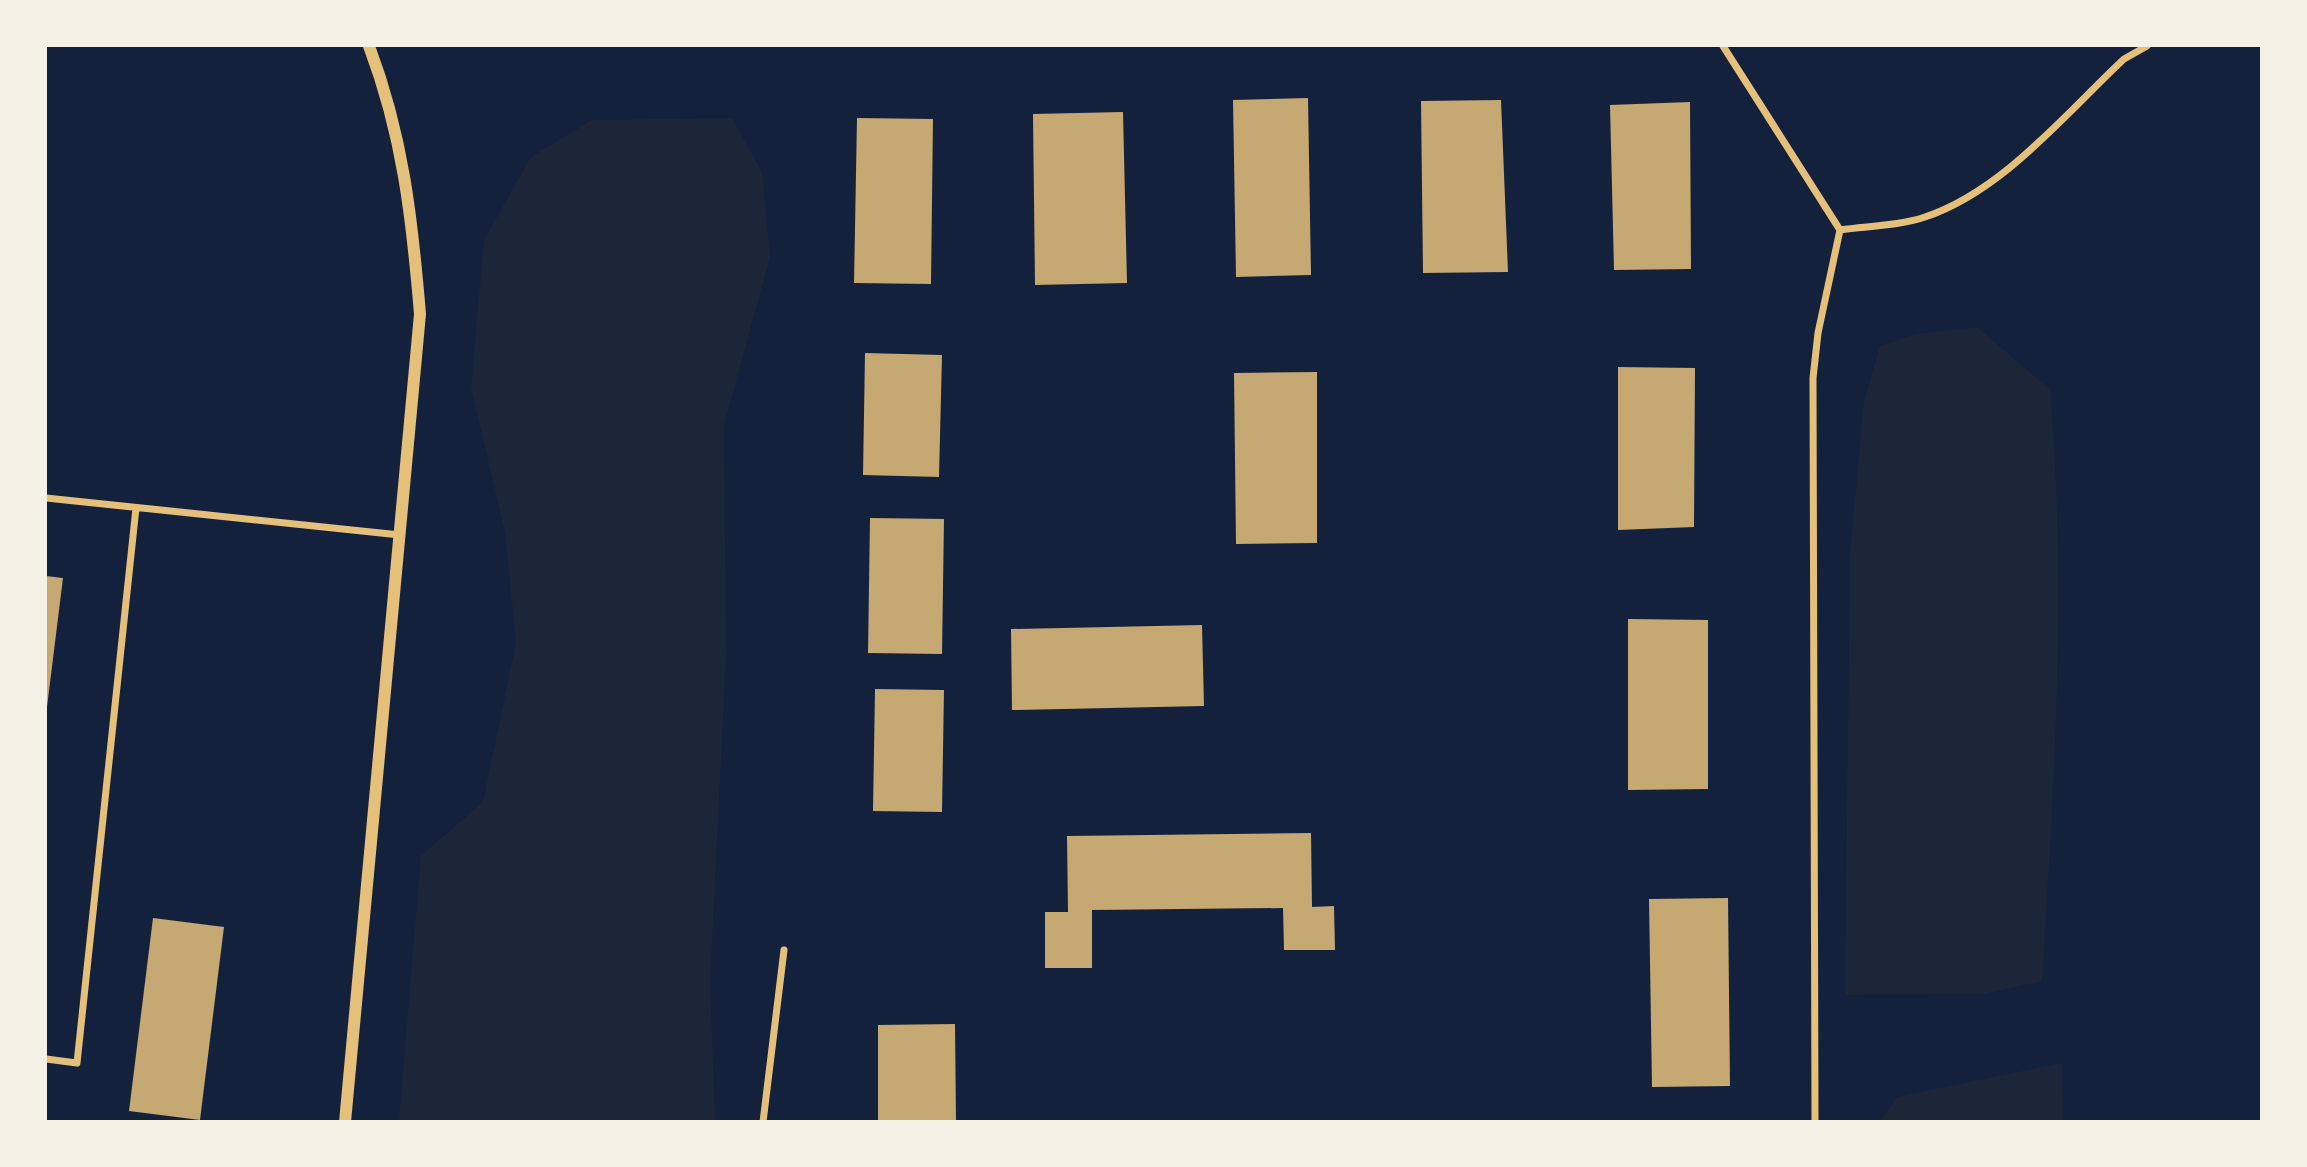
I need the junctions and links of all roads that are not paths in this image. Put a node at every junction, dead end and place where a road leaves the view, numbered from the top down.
1 (369, 46) edge
2 (1723, 46) edge
3 (2147, 46) edge
4 (1840, 230) junction
5 (46, 498) edge
6 (136, 508) junction
7 (400, 536) junction
8 (784, 950) dead end
9 (46, 1059) edge
10 (345, 1122) edge
11 (763, 1122) edge
12 (1815, 1122) edge

1 - 7 street
2 - 4 street
3 - 4 street
4 - 12 street
5 - 6 street
6 - 7 street
6 - 9 street
7 - 10 street
8 - 11 street

